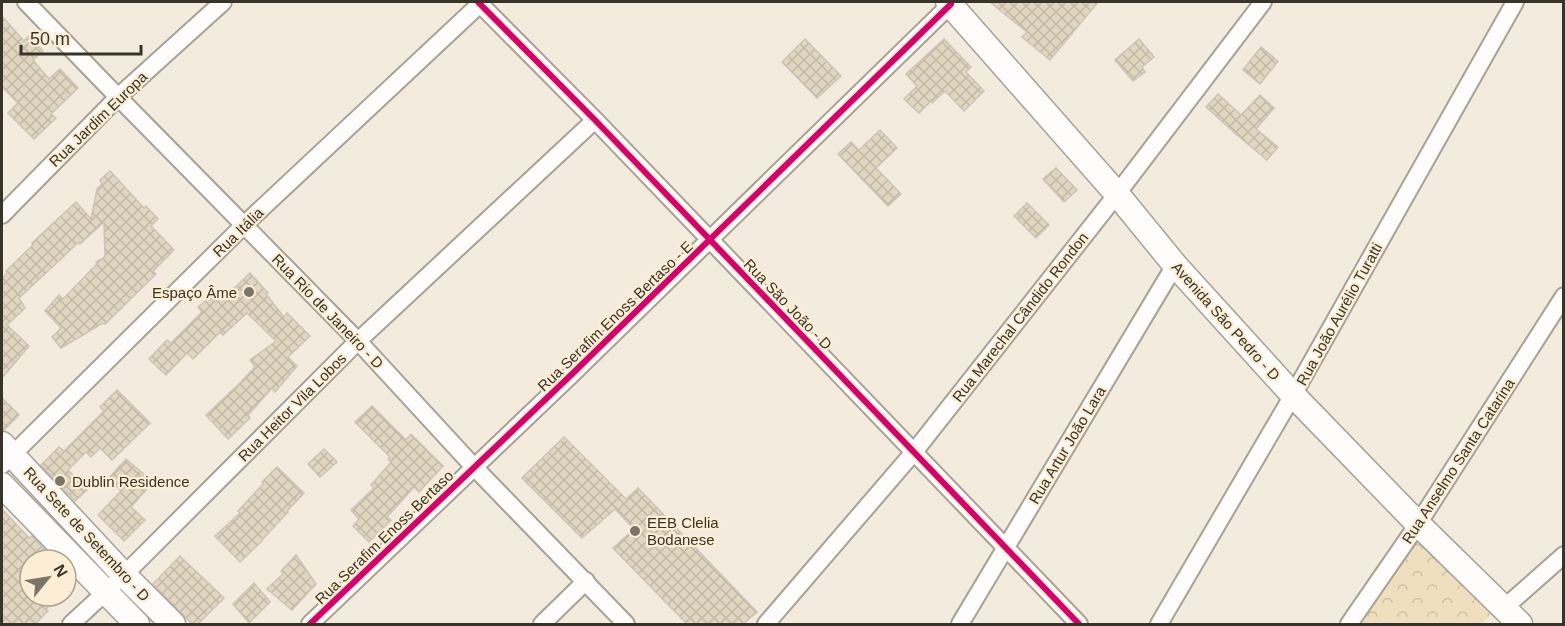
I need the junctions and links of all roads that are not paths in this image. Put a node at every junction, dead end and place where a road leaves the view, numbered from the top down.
1 (26, 2) edge
2 (223, 2) edge
3 (1515, 2) edge
4 (479, 3) edge
5 (950, 3) edge
6 (1255, 4) edge
7 (118, 97) junction
8 (595, 120) junction
9 (1117, 194) junction
10 (2, 215) edge
11 (245, 224) junction
12 (710, 240) junction
13 (1175, 265) junction
14 (1563, 296) edge
15 (358, 341) junction
16 (1293, 395) junction
17 (914, 452) junction
18 (5, 455) edge
19 (474, 467) junction
20 (2, 485) edge
21 (1418, 524) junction
22 (1006, 547) junction
23 (1563, 555) edge
24 (124, 574) junction
25 (586, 581) junction
26 (105, 591) junction
27 (1512, 616) edge
28 (71, 624) edge
29 (137, 624) edge
30 (173, 624) edge
31 (310, 624) edge
32 (542, 624) edge
33 (626, 624) edge
34 (766, 624) edge
35 (960, 624) edge
36 (1079, 624) edge
37 (1160, 624) edge
38 (1349, 624) edge

1 - 7 street, Rua Rio de Janeiro - D
2 - 7 street, Rua Jardim Europa
3 - 16 street, Rua João Aurélio Turatti
4 - 8 street, Rua São João - D
4 - 11 street, Rua Itália
5 - 9 street, Avenida São Pedro - D
5 - 12 street, Rua Serafim Enoss Bertaso - E
6 - 9 street, Rua Marechal Cândido Rondon
7 - 10 street, Rua Jardim Europa
7 - 11 street, Rua Rio de Janeiro - D
8 - 12 street, Rua São João - D
8 - 15 street, Rua Heitor Vila Lobos
9 - 13 street, Avenida São Pedro - D
9 - 17 street, Rua Marechal Cândido Rondon
11 - 15 street, Rua Rio de Janeiro - D
11 - 18 street, Rua Itália
12 - 17 street, Rua São João - D
12 - 19 street, Rua Serafim Enoss Bertaso - E
13 - 16 street, Avenida São Pedro - D
13 - 22 street, Rua Artur João Lara
14 - 21 street, Rua Anselmo Santa Catarina
15 - 19 street, Rua Rio de Janeiro - D
15 - 24 street, Rua Heitor Vila Lobos
16 - 21 street, Avenida São Pedro - D
16 - 37 street, Rua João Aurélio Turatti
17 - 22 street, Rua São João - D
17 - 34 street, Rua Marechal Cândido Rondon
18 - 24 street, Rua Sete de Setembro - D
19 - 25 street, Rua Rio de Janeiro - D
19 - 31 street, Rua Serafim Enoss Bertaso
20 - 26 street, Rua Sete de Setembro - D
21 - 27 street, Avenida São Pedro - D
21 - 38 street, Rua Anselmo Santa Catarina
22 - 35 street, Rua Artur João Lara
22 - 36 street, Rua São João - D
23 - 27 street
24 - 26 street, Rua Heitor Vila Lobos
24 - 30 street, Rua Sete de Setembro - D
25 - 32 street
25 - 33 street, Rua Rio de Janeiro - D
26 - 28 street, Rua Heitor Vila Lobos
26 - 29 street, Rua Sete de Setembro - D

